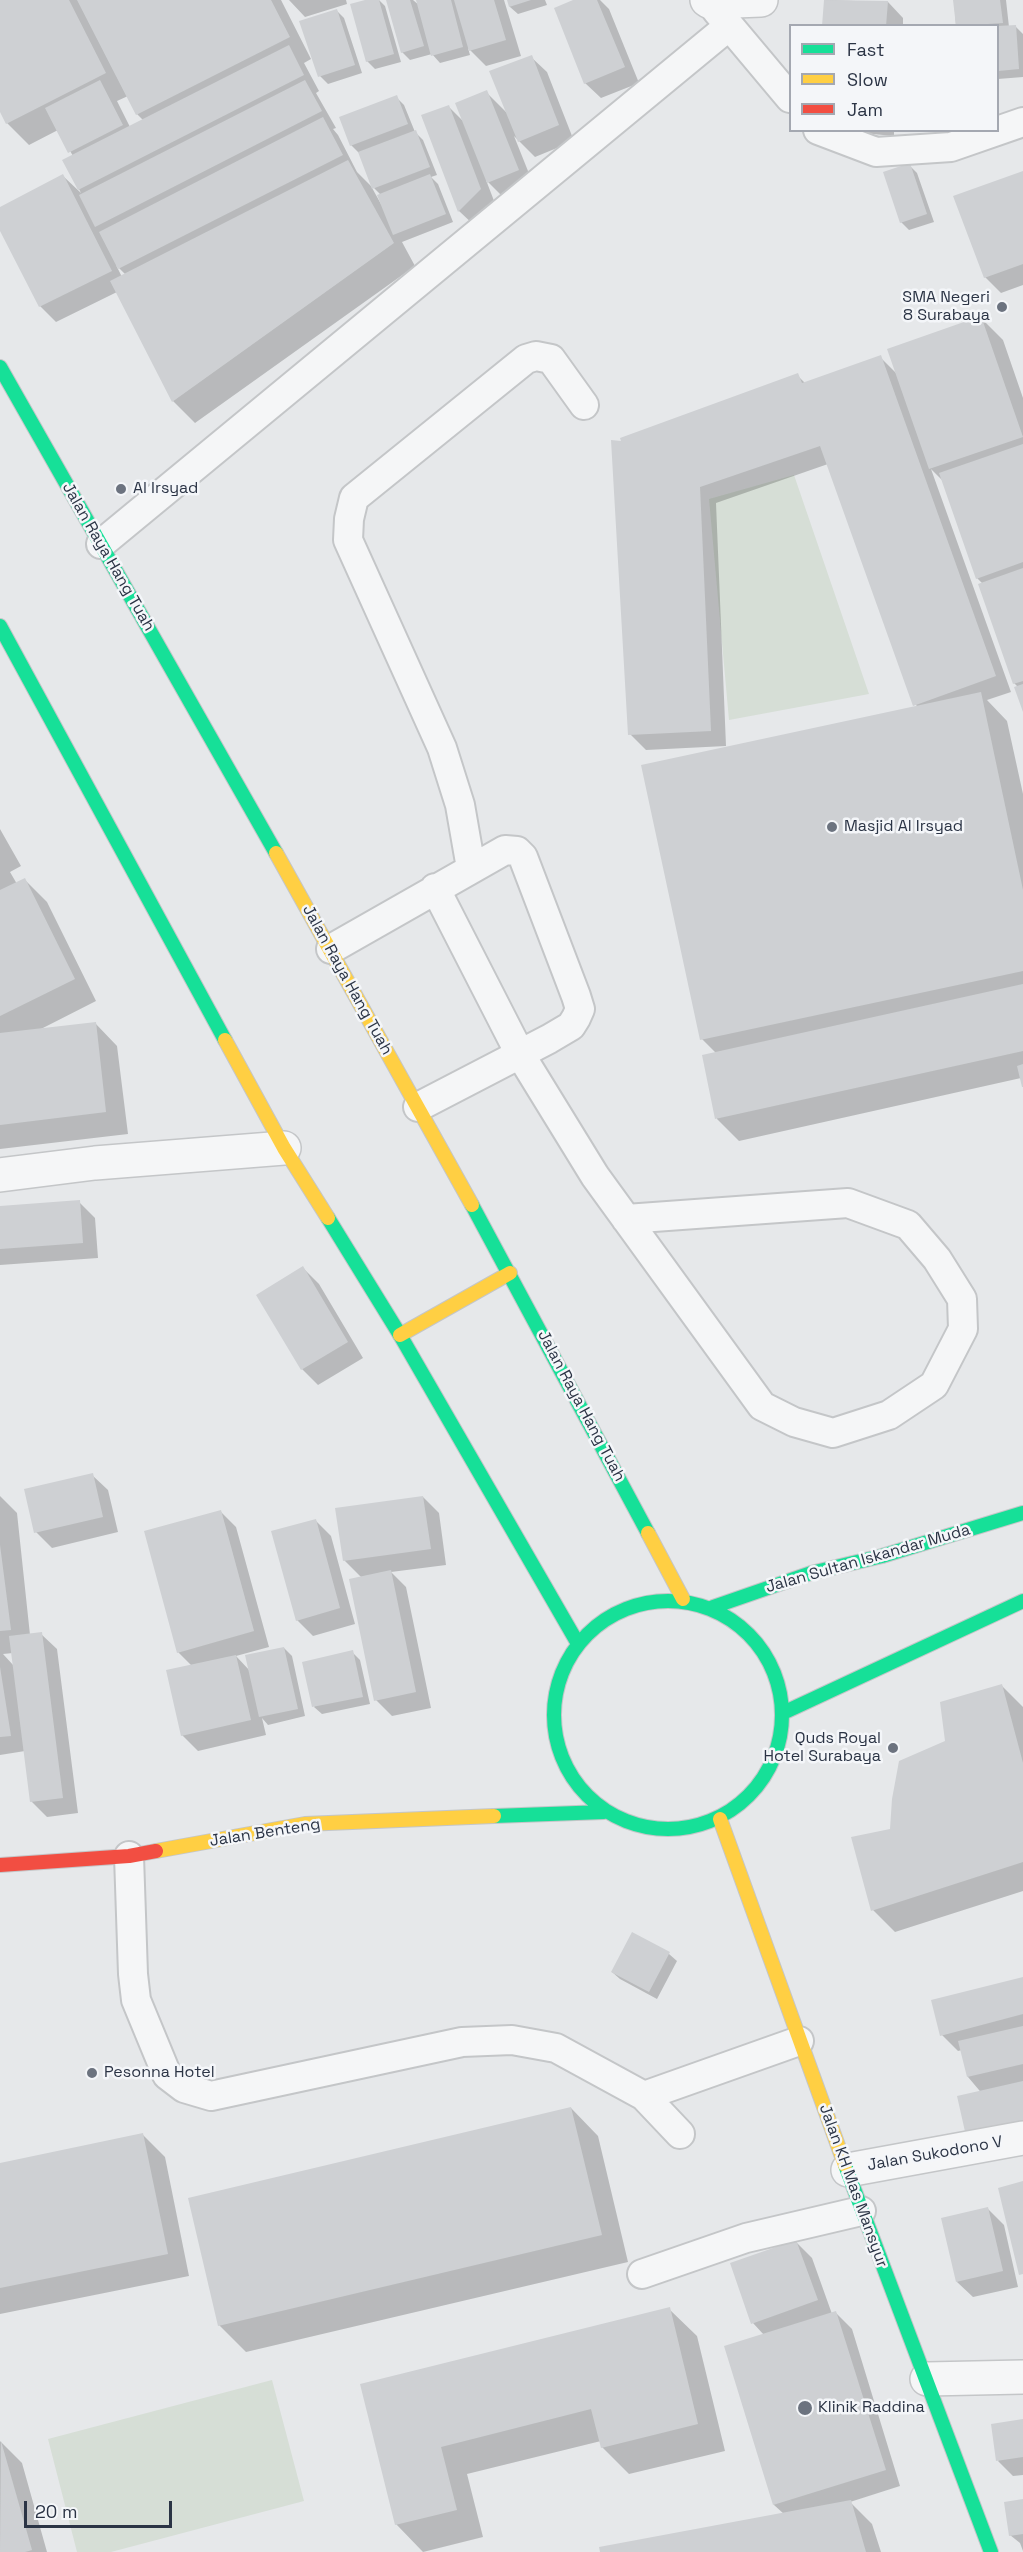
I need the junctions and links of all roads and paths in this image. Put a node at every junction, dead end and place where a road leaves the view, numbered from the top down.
1 (761, 0) edge
2 (716, 9) edge
3 (789, 97) edge
4 (1023, 122) edge
5 (999, 130) edge
6 (823, 132) edge
7 (994, 132) edge
8 (0, 367) edge
9 (584, 405) dead end
10 (101, 544) junction
11 (0, 626) edge
12 (471, 868) junction
13 (435, 888) junction
14 (331, 949) junction
15 (520, 1054) junction
16 (418, 1107) junction
17 (284, 1148) junction
18 (0, 1175) edge
19 (626, 1219) junction
20 (510, 1273) junction
21 (400, 1335) junction
22 (1023, 1513) edge
23 (683, 1599) junction
24 (1023, 1601) edge
25 (713, 1607) junction
26 (578, 1642) junction
27 (785, 1712) junction
28 (604, 1812) junction
29 (720, 1819) junction
30 (129, 1856) junction
31 (0, 1864) edge
32 (799, 2041) junction
33 (644, 2096) junction
34 (680, 2134) dead end
35 (1023, 2138) edge
36 (848, 2170) junction
37 (861, 2211) junction
38 (642, 2274) dead end
39 (1023, 2377) edge
40 (927, 2379) junction
41 (991, 2552) edge

1 - 2 street
2 - 3 lane
2 - 10 lane
4 - 5 lane
6 - 7 lane
8 - 10 main road, Jalan Raya Hang Tuah
9 - 12 lane
10 - 14 main road, Jalan Raya Hang Tuah
11 - 17 main road
12 - 13 lane
12 - 15 lane
13 - 14 lane
13 - 15 lane
14 - 16 main road, Jalan Raya Hang Tuah
15 - 16 lane
15 - 19 lane
16 - 20 main road, Jalan Raya Hang Tuah
17 - 18 street
17 - 21 main road
19 - 19 lane
20 - 21 main road
20 - 23 main road, Jalan Raya Hang Tuah
21 - 26 main road
22 - 25 main road, Jalan Sultan Iskandar Muda
23 - 25 main road
23 - 26 main road
24 - 27 main road
25 - 27 main road
26 - 28 main road
27 - 29 main road
28 - 29 main road
28 - 30 main road, Jalan Benteng
29 - 32 main road, Jalan KH Mas Mansyur
30 - 31 main road, Jalan Benteng
30 - 33 lane
32 - 33 lane
32 - 36 main road, Jalan KH Mas Mansyur
33 - 34 lane
35 - 36 street, Jalan Sukodono V
36 - 37 main road, Jalan KH Mas Mansyur
37 - 38 lane
37 - 40 main road, Jalan KH Mas Mansyur
39 - 40 street
40 - 41 main road, Jalan KH Mas Mansyur

